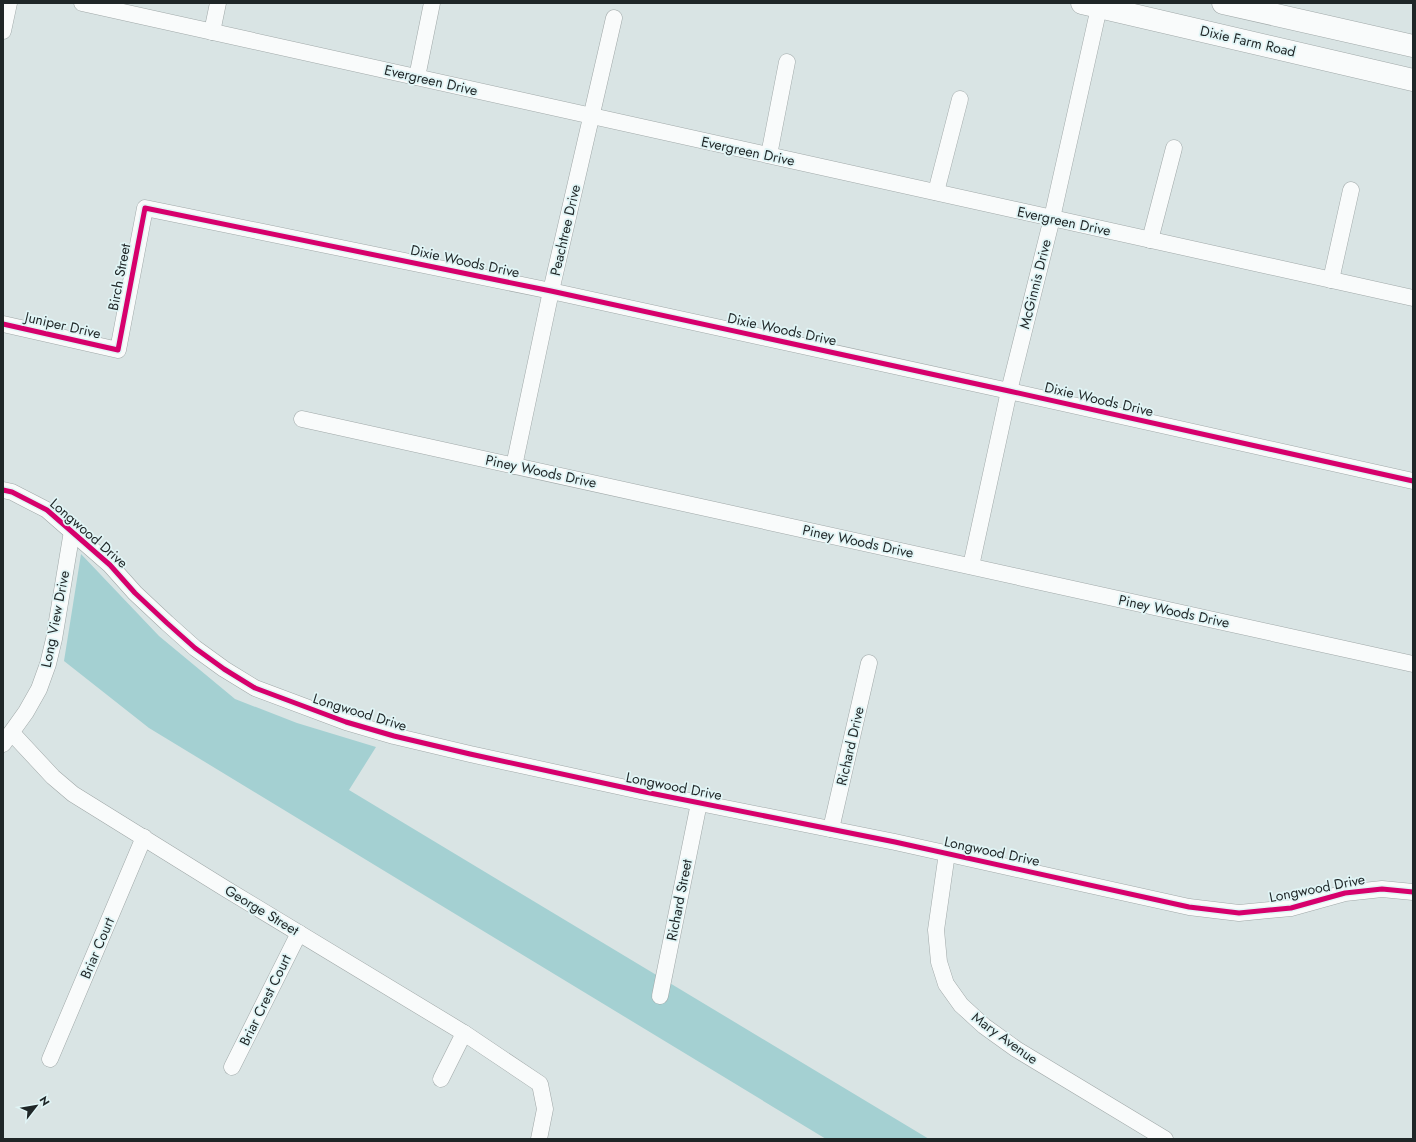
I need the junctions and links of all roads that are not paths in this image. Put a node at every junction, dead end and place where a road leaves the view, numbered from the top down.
1 (9, 3) edge
2 (82, 3) edge
3 (218, 3) edge
4 (432, 3) edge
5 (1222, 3) edge
6 (1094, 4) edge
7 (614, 18) dead end
8 (3, 31) edge
9 (212, 32) junction
10 (1413, 46) edge
11 (787, 62) dead end
12 (416, 77) junction
13 (1413, 80) edge
14 (960, 99) dead end
15 (592, 116) junction
16 (1174, 148) dead end
17 (769, 155) junction
18 (1351, 190) dead end
19 (936, 192) junction
20 (145, 208) joint
21 (1052, 218) junction
22 (1150, 240) junction
23 (1331, 280) junction
24 (551, 291) junction
25 (1413, 298) edge
26 (3, 324) edge
27 (118, 350) joint
28 (1009, 391) junction
29 (302, 419) dead end
30 (514, 466) junction
31 (1413, 481) edge
32 (3, 490) edge
33 (72, 531) junction
34 (971, 566) junction
35 (869, 664) dead end
36 (1413, 664) edge
37 (7, 738) edge
38 (699, 803) junction
39 (831, 829) junction
40 (144, 837) junction
41 (947, 854) junction
42 (1413, 892) edge
43 (299, 933) junction
44 (660, 996) dead end
45 (464, 1033) junction
46 (50, 1059) dead end
47 (232, 1067) dead end
48 (441, 1079) dead end
49 (540, 1139) edge
50 (1165, 1139) edge

1 - 8 street
2 - 9 street, Evergreen Drive
3 - 9 street
4 - 12 street
5 - 10 main road
6 - 13 main road, Dixie Farm Road
6 - 21 street, McGinnis Drive
7 - 15 street, Peachtree Drive
9 - 12 street, Evergreen Drive
11 - 17 street
12 - 15 street, Evergreen Drive
14 - 19 street
15 - 17 street, Evergreen Drive
15 - 24 street, Peachtree Drive
16 - 22 street
17 - 19 street, Evergreen Drive
18 - 23 street
19 - 21 street, Evergreen Drive
20 - 24 street, Dixie Woods Drive
20 - 27 street, Birch Street
21 - 22 street, Evergreen Drive
21 - 28 street, McGinnis Drive
22 - 23 street, Evergreen Drive
23 - 25 street, Evergreen Drive
24 - 28 street, Dixie Woods Drive
24 - 30 street, Peachtree Drive
26 - 27 street, Juniper Drive
28 - 31 street, Dixie Woods Drive
28 - 34 street, McGinnis Drive
29 - 30 street, Piney Woods Drive
30 - 34 street, Piney Woods Drive
32 - 33 street, Longwood Drive
33 - 37 street, Long View Drive
33 - 38 street, Longwood Drive
34 - 36 street, Piney Woods Drive
35 - 39 street, Richard Drive
37 - 40 street, George Street
38 - 39 street, Longwood Drive
38 - 44 street, Richard Street
39 - 41 street, Longwood Drive
40 - 43 street, George Street
40 - 46 street, Briar Court
41 - 42 street, Longwood Drive
41 - 50 street, Mary Avenue
43 - 45 street, George Street
43 - 47 street, Briar Crest Court
45 - 48 street
45 - 49 street, George Street

